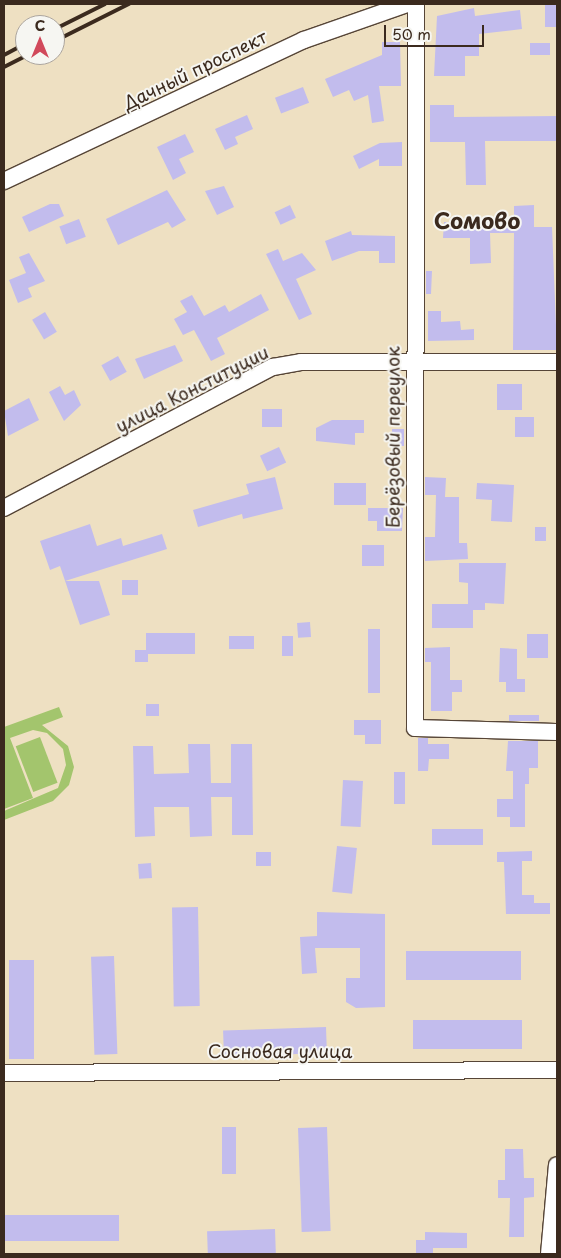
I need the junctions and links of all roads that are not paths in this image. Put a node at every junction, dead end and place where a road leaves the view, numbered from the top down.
1 (407, 4) edge
2 (416, 4) edge
3 (4, 181) edge
4 (413, 362) junction
5 (557, 362) edge
6 (4, 508) edge
7 (557, 732) edge
8 (557, 1070) edge
9 (4, 1073) edge
10 (557, 1166) edge
11 (549, 1254) edge

1 - 3 street, Дачный проспект
2 - 4 street, Берёзовый переулок
4 - 5 street, улица Конституции
4 - 6 street, улица Конституции
4 - 7 street, Берёзовый переулок
8 - 9 street, Сосновая улица
10 - 11 street

